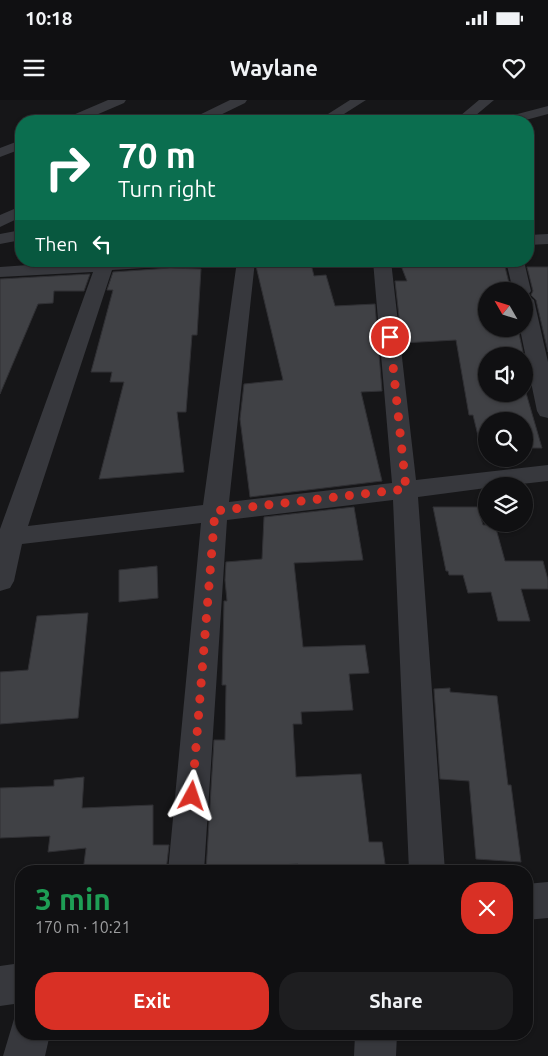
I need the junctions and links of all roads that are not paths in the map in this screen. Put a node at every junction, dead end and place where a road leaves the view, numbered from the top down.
1 (119, 100) edge
2 (240, 100) edge
3 (359, 100) edge
4 (487, 100) edge
5 (548, 110) edge
6 (85, 115) edge
7 (210, 115) edge
8 (334, 115) edge
9 (468, 115) edge
10 (529, 115) edge
11 (15, 147) edge
12 (0, 153) edge
13 (15, 214) edge
14 (0, 222) edge
15 (15, 236) edge
16 (0, 239) edge
17 (548, 239) edge
18 (534, 240) edge
19 (66, 267) edge
20 (105, 267) edge
21 (245, 267) edge
22 (383, 267) edge
23 (516, 267) edge
24 (0, 272) edge
25 (520, 282) edge
26 (532, 337) edge
27 (548, 411) edge
28 (548, 473) edge
29 (406, 489) junction
30 (215, 511) junction
31 (6, 537) edge
32 (0, 581) edge
33 (186, 865) edge
34 (427, 865) edge
35 (548, 900) edge
36 (533, 901) edge
37 (15, 984) edge
38 (0, 986) edge
39 (28, 1040) edge
40 (376, 1040) edge
41 (24, 1056) edge
42 (375, 1056) edge

1 - 6 street
2 - 7 street
3 - 8 street
4 - 9 street
5 - 10 street
11 - 12 street
13 - 14 street
15 - 16 street
17 - 18 street
19 - 24 street
20 - 31 street
21 - 30 street
22 - 29 street
23 - 25 street
26 - 27 street
28 - 29 street
29 - 30 street
29 - 34 street
30 - 31 street
30 - 33 street
31 - 32 street
35 - 36 street
37 - 38 street
39 - 41 street
40 - 42 street

